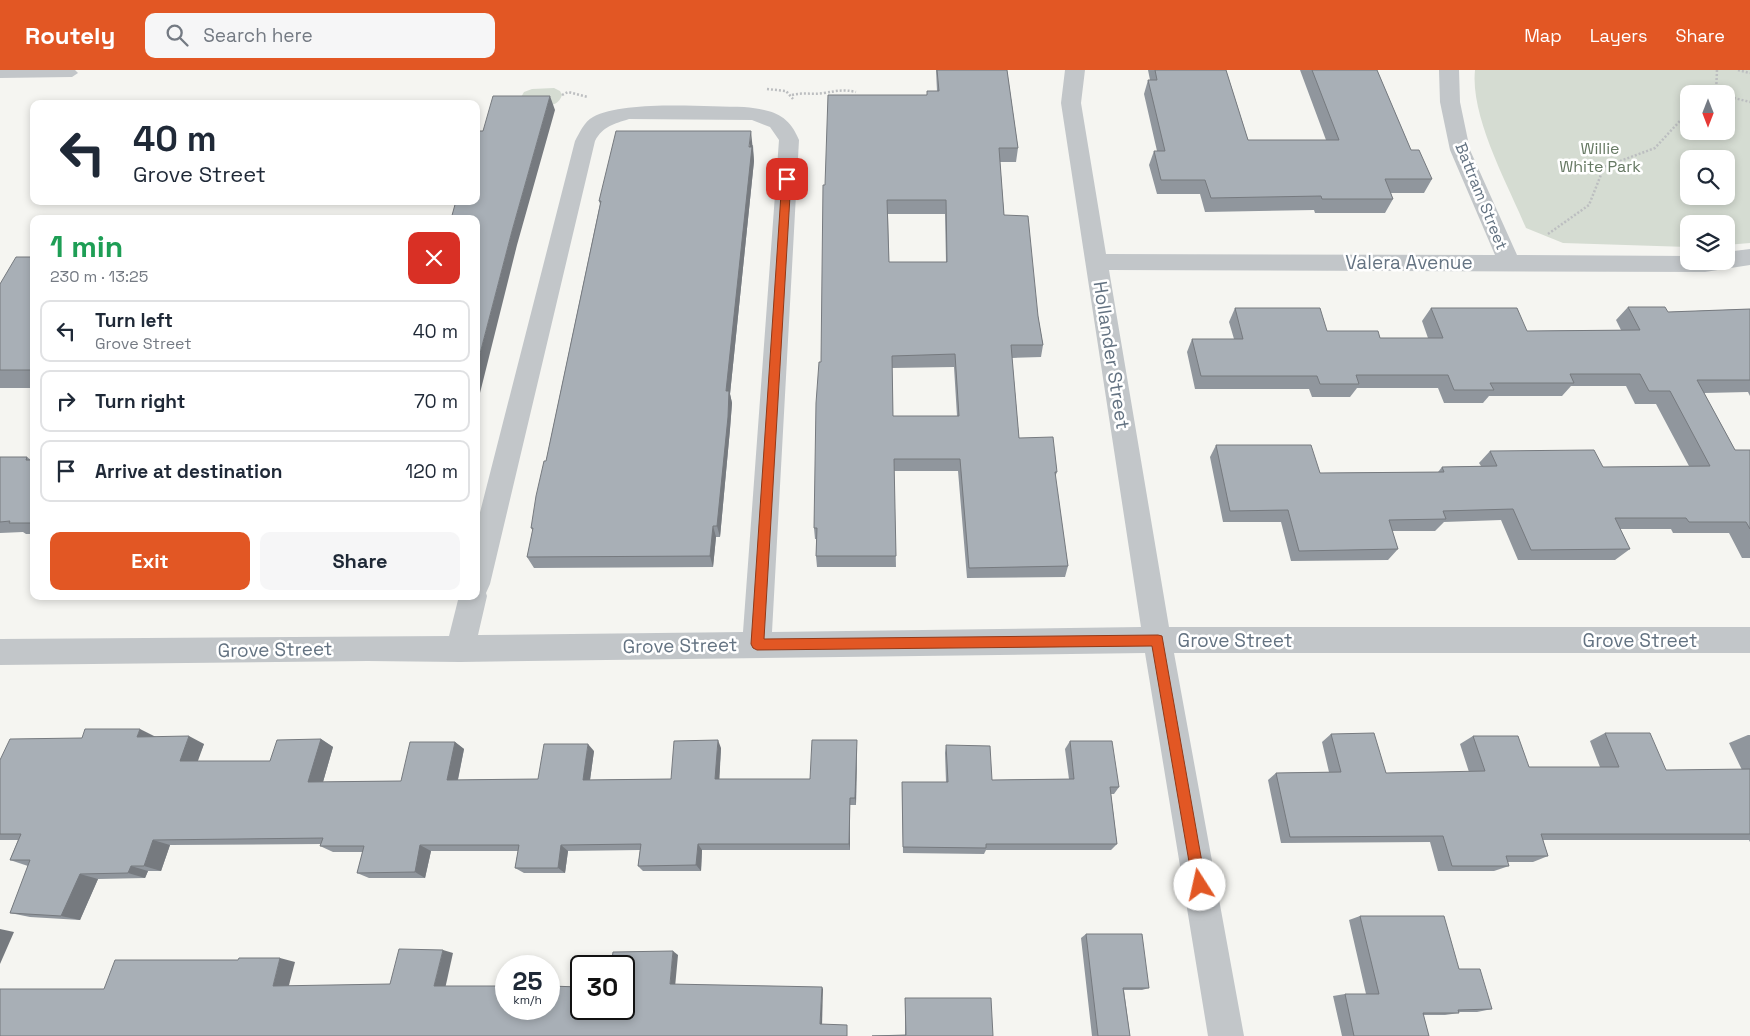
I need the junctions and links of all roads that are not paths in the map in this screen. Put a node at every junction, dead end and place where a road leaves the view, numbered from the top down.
1 (1075, 70) edge
2 (1448, 70) edge
3 (72, 73) dead end
4 (0, 74) edge
5 (1750, 257) edge
6 (1735, 259) edge
7 (1097, 262) junction
8 (1509, 262) junction
9 (1680, 264) edge
10 (480, 568) edge
11 (472, 600) edge
12 (1158, 640) junction
13 (1750, 640) edge
14 (757, 644) junction
15 (460, 649) junction
16 (0, 652) edge
17 (1226, 1036) edge

1 - 7 street, Hollander Street
2 - 8 street, Battram Street
3 - 4 lane
5 - 6 street
7 - 8 street, Valera Avenue
7 - 12 street, Hollander Street
8 - 9 street, Valera Avenue
10 - 14 street
11 - 15 street
12 - 13 street, Grove Street
12 - 14 street, Grove Street
12 - 17 street, Hollander Street
14 - 15 street, Grove Street
15 - 16 street, Grove Street

